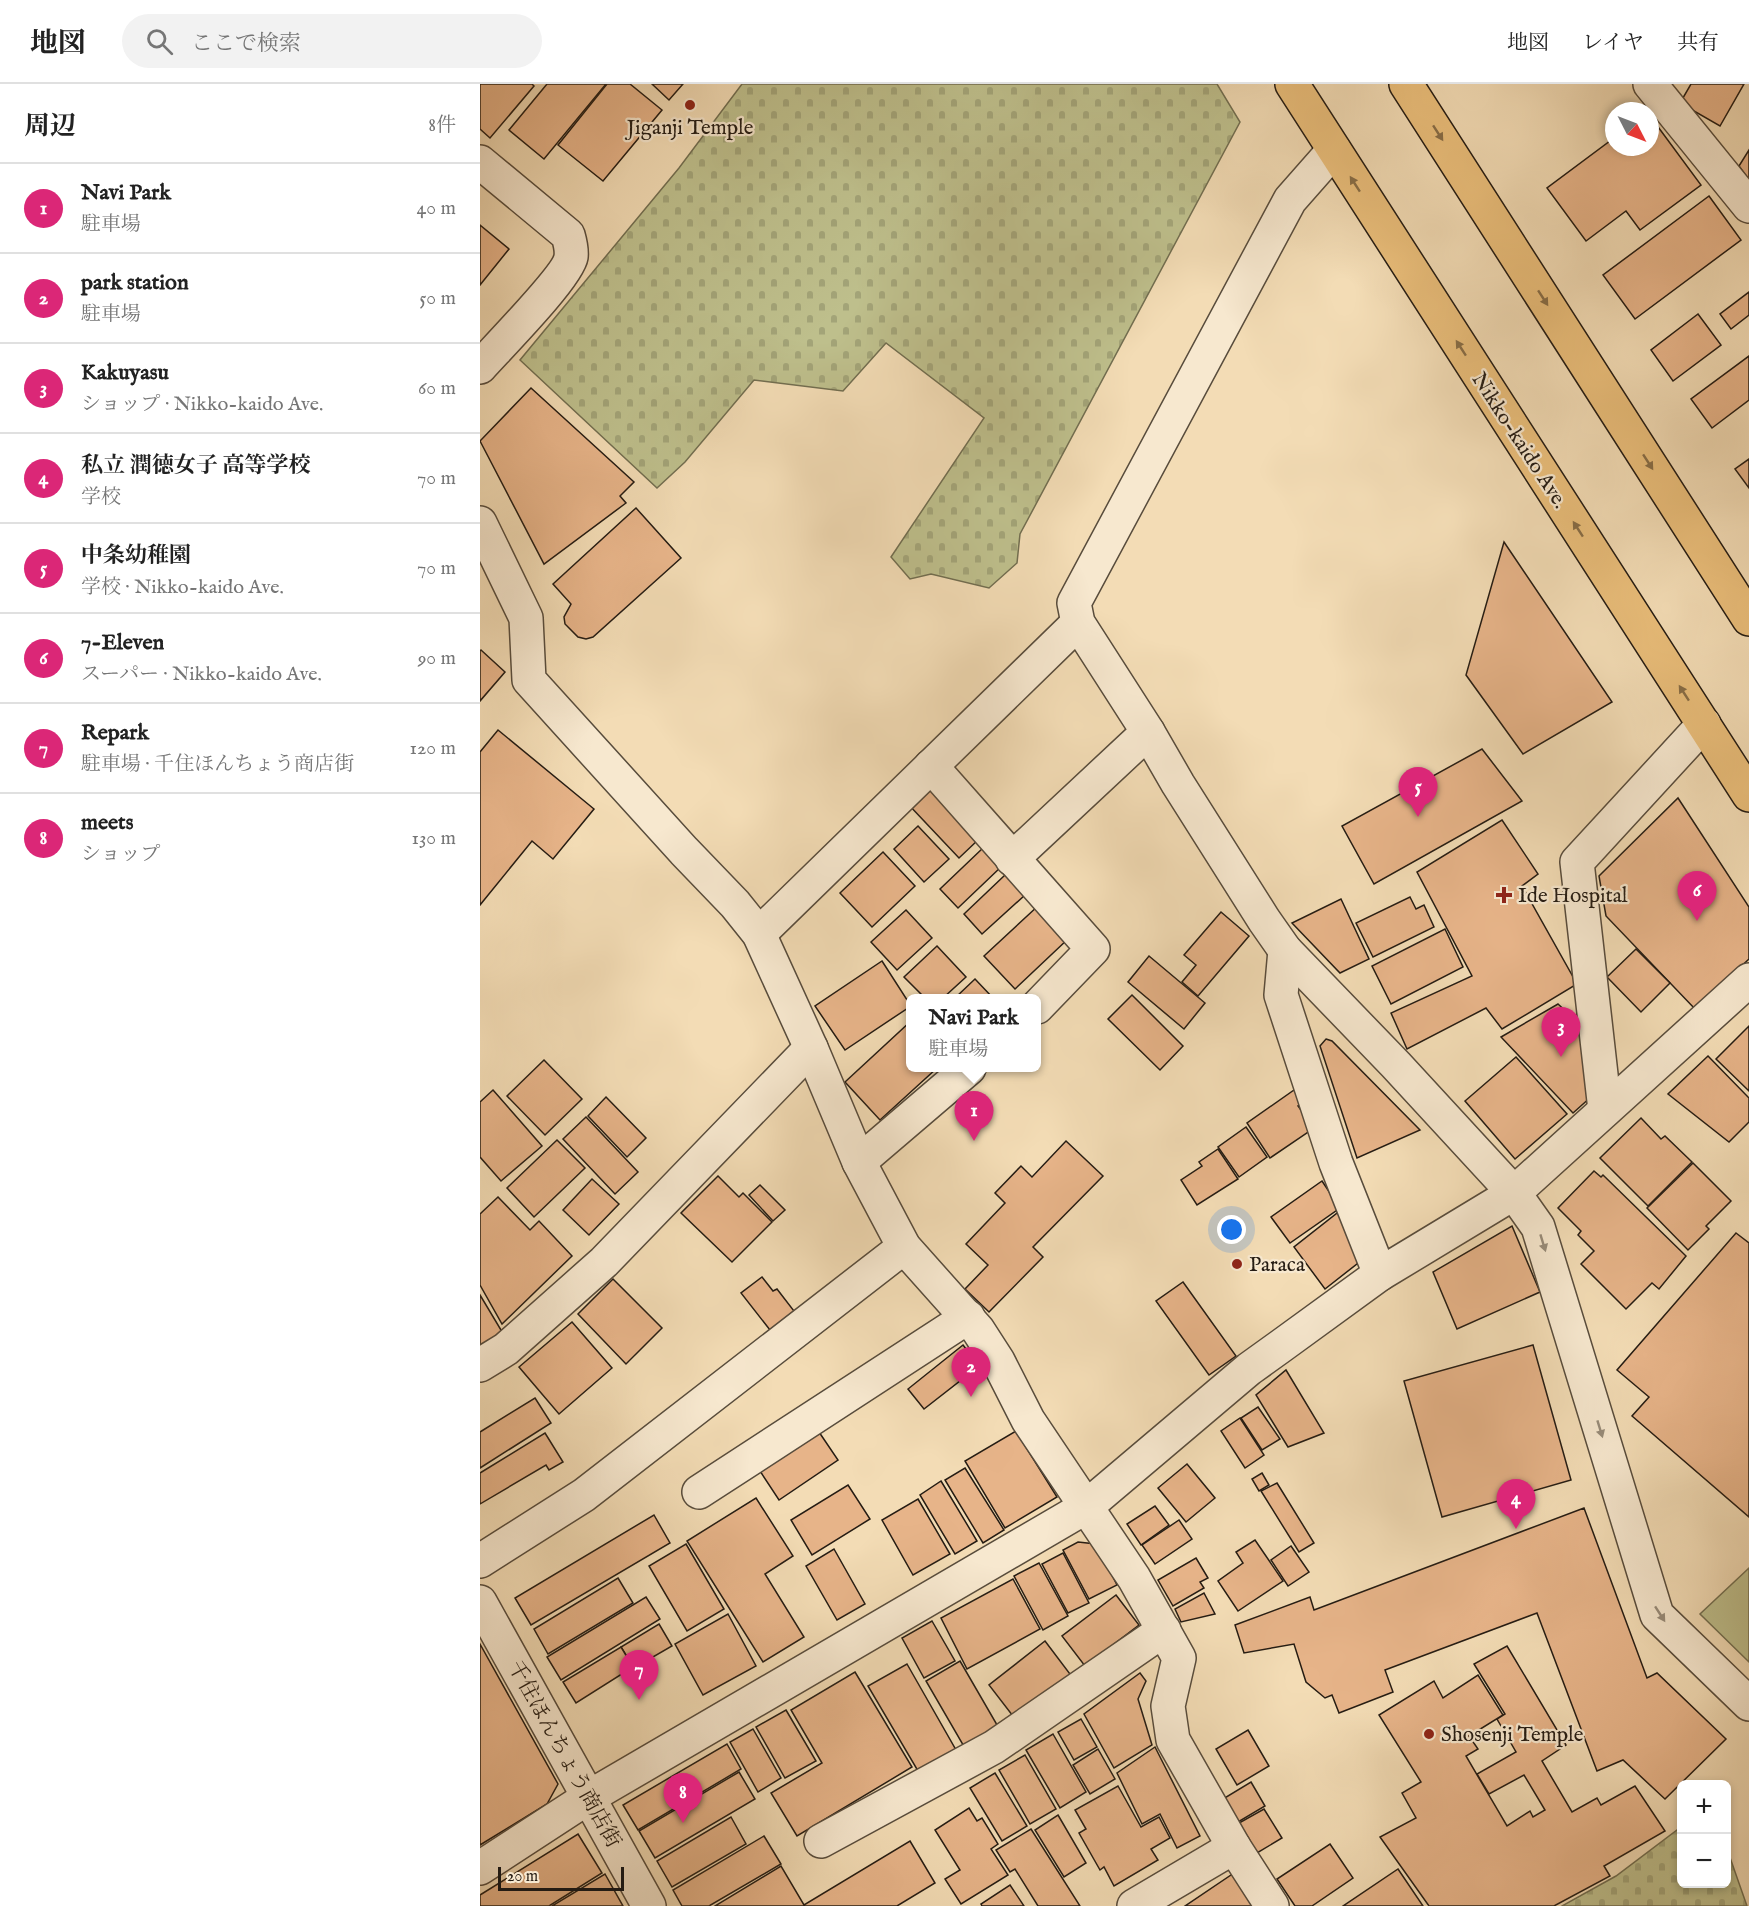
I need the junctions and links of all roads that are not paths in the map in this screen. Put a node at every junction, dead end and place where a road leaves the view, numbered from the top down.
1 (1292, 84) edge
2 (1406, 84) edge
3 (1650, 84) edge
4 (1334, 150) junction
5 (480, 162) edge
6 (1749, 206) edge
7 (480, 367) edge
8 (480, 523) edge
9 (1749, 620) edge
10 (1078, 623) junction
11 (1704, 724) junction
12 (1148, 732) junction
13 (931, 766) junction
14 (1749, 795) edge
15 (1012, 859) junction
16 (759, 934) junction
17 (1285, 950) junction
18 (1749, 980) edge
19 (1041, 1003) edge
20 (811, 1048) junction
21 (964, 1072) edge
22 (1605, 1110) junction
23 (859, 1162) junction
24 (1514, 1193) junction
25 (904, 1247) junction
26 (1380, 1274) junction
27 (968, 1317) junction
28 (480, 1365) edge
29 (699, 1492) dead end
30 (1086, 1507) junction
31 (480, 1561) edge
32 (480, 1602) edge
33 (1164, 1630) junction
34 (1749, 1704) edge
35 (589, 1797) junction
36 (821, 1841) dead end
37 (1234, 1847) junction
38 (480, 1868) edge
39 (649, 1906) edge
40 (1134, 1906) edge
41 (1272, 1906) edge

1 - 4 highway, Nikko-kaido Ave.
2 -> 9 highway
3 - 6 street
4 - 10 street
11 -> 4 highway, Nikko-kaido Ave.
5 - 7 street
8 - 16 street
10 - 12 street
10 - 13 street
11 - 14 highway, Nikko-kaido Ave.
11 - 22 street
12 - 15 street
12 - 17 street
13 - 15 street
13 - 16 street
15 - 19 street
16 - 20 street
17 - 24 street
17 - 26 street
18 - 22 street
20 - 23 street
20 - 28 street
21 - 23 street
22 - 24 street
23 - 25 street
24 - 26 street
24 -> 34 street
25 - 27 street
25 - 31 street
26 - 30 street
27 - 29 street
27 - 30 street
30 - 33 street
30 - 35 street
32 - 35 street, 千住ほんちょう商店街
33 - 36 street
33 - 37 street
35 - 38 street
35 - 39 street, 千住ほんちょう商店街
37 - 40 street
37 - 41 street

